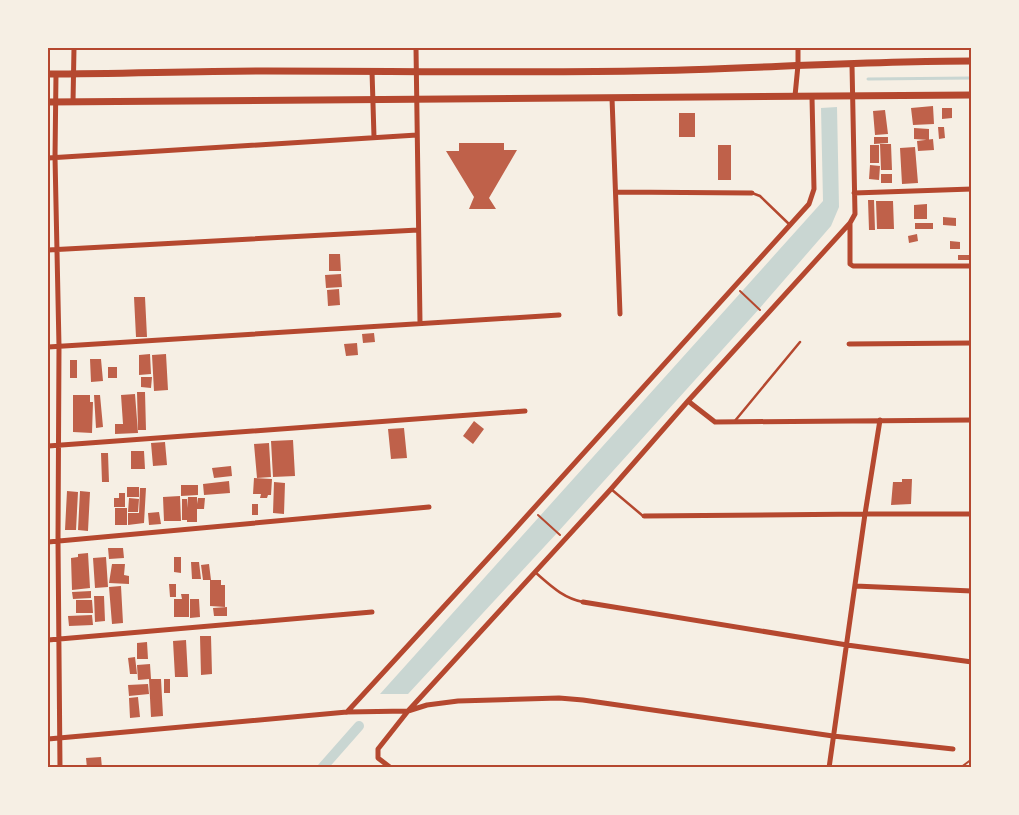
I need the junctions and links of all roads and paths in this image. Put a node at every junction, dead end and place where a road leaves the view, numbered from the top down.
1 (74, 48) edge
2 (416, 48) edge
3 (798, 48) edge
4 (972, 61) edge
5 (798, 64) junction
6 (852, 64) junction
7 (372, 71) junction
8 (416, 71) junction
9 (48, 74) edge
10 (56, 74) junction
11 (73, 74) junction
12 (972, 95) edge
13 (795, 96) junction
14 (852, 96) junction
15 (812, 97) junction
16 (416, 98) junction
17 (612, 98) junction
18 (372, 100) junction
19 (48, 102) edge
20 (57, 102) junction
21 (73, 102) junction
22 (417, 134) junction
23 (374, 137) junction
24 (55, 157) junction
25 (48, 158) edge
26 (972, 189) edge
27 (616, 192) junction
28 (752, 193) joint
29 (854, 193) junction
30 (850, 223) junction
31 (790, 225) junction
32 (418, 230) junction
33 (57, 249) junction
34 (48, 250) edge
35 (972, 266) edge
36 (741, 292) dead end
37 (759, 309) dead end
38 (620, 314) dead end
39 (559, 315) dead end
40 (420, 323) junction
41 (800, 342) dead end
42 (972, 343) edge
43 (849, 344) dead end
44 (59, 346) junction
45 (48, 347) edge
46 (688, 401) junction
47 (526, 411) dead end
48 (880, 420) junction
49 (972, 420) edge
50 (733, 423) junction
51 (59, 444) junction
52 (48, 446) edge
53 (611, 489) junction
54 (429, 508) dead end
55 (865, 514) junction
56 (972, 514) edge
57 (644, 516) joint
58 (540, 517) dead end
59 (557, 533) dead end
60 (58, 541) junction
61 (48, 542) edge
62 (535, 572) junction
63 (855, 586) junction
64 (972, 590) edge
65 (583, 602) joint
66 (372, 612) dead end
67 (59, 639) junction
68 (48, 640) edge
69 (847, 644) junction
70 (972, 662) edge
71 (408, 711) junction
72 (347, 712) junction
73 (833, 736) junction
74 (59, 738) junction
75 (48, 739) edge
76 (953, 749) dead end
77 (972, 759) edge
78 (60, 768) edge
79 (390, 768) edge
80 (829, 768) edge
81 (960, 768) edge

1 - 11 street
2 - 8 street
3 - 5 street
4 - 6 street
5 - 6 street
5 - 8 street
5 - 13 street
6 - 14 street
7 - 8 street
7 - 11 street
7 - 18 street
8 - 16 street
9 - 10 street
10 - 11 street
10 - 20 street
11 - 21 street
12 - 14 street
13 - 15 street
13 - 17 street
14 - 15 street
14 - 29 street
15 - 31 street
16 - 17 street
16 - 18 street
16 - 22 street
17 - 27 street
18 - 21 street
18 - 23 street
19 - 20 street
20 - 21 street
20 - 24 street
22 - 23 street
22 - 32 street
23 - 24 street
24 - 25 street
24 - 33 street
26 - 29 street
27 - 28 street
27 - 38 street
28 - 31 lane
29 - 30 street
30 - 35 street
30 - 46 street
31 - 72 street
32 - 33 street
32 - 40 street
33 - 34 street
33 - 44 street
36 - 37 path
39 - 40 street
40 - 44 street
41 - 50 lane
42 - 43 street
44 - 45 street
44 - 51 street
46 - 50 street
46 - 53 street
47 - 51 street
48 - 49 street
48 - 50 street
48 - 55 street
51 - 52 street
51 - 60 street
53 - 57 lane
53 - 62 street
54 - 60 street
55 - 56 street
55 - 57 street
55 - 63 street
58 - 59 path
60 - 61 street
60 - 67 street
62 - 65 lane
62 - 71 street
63 - 64 street
63 - 69 street
65 - 69 street
66 - 67 street
67 - 68 street
67 - 74 street
69 - 70 street
69 - 73 street
71 - 72 street
71 - 73 street
71 - 79 street
72 - 74 street
73 - 76 street
73 - 80 street
74 - 75 street
74 - 78 street
77 - 81 path

